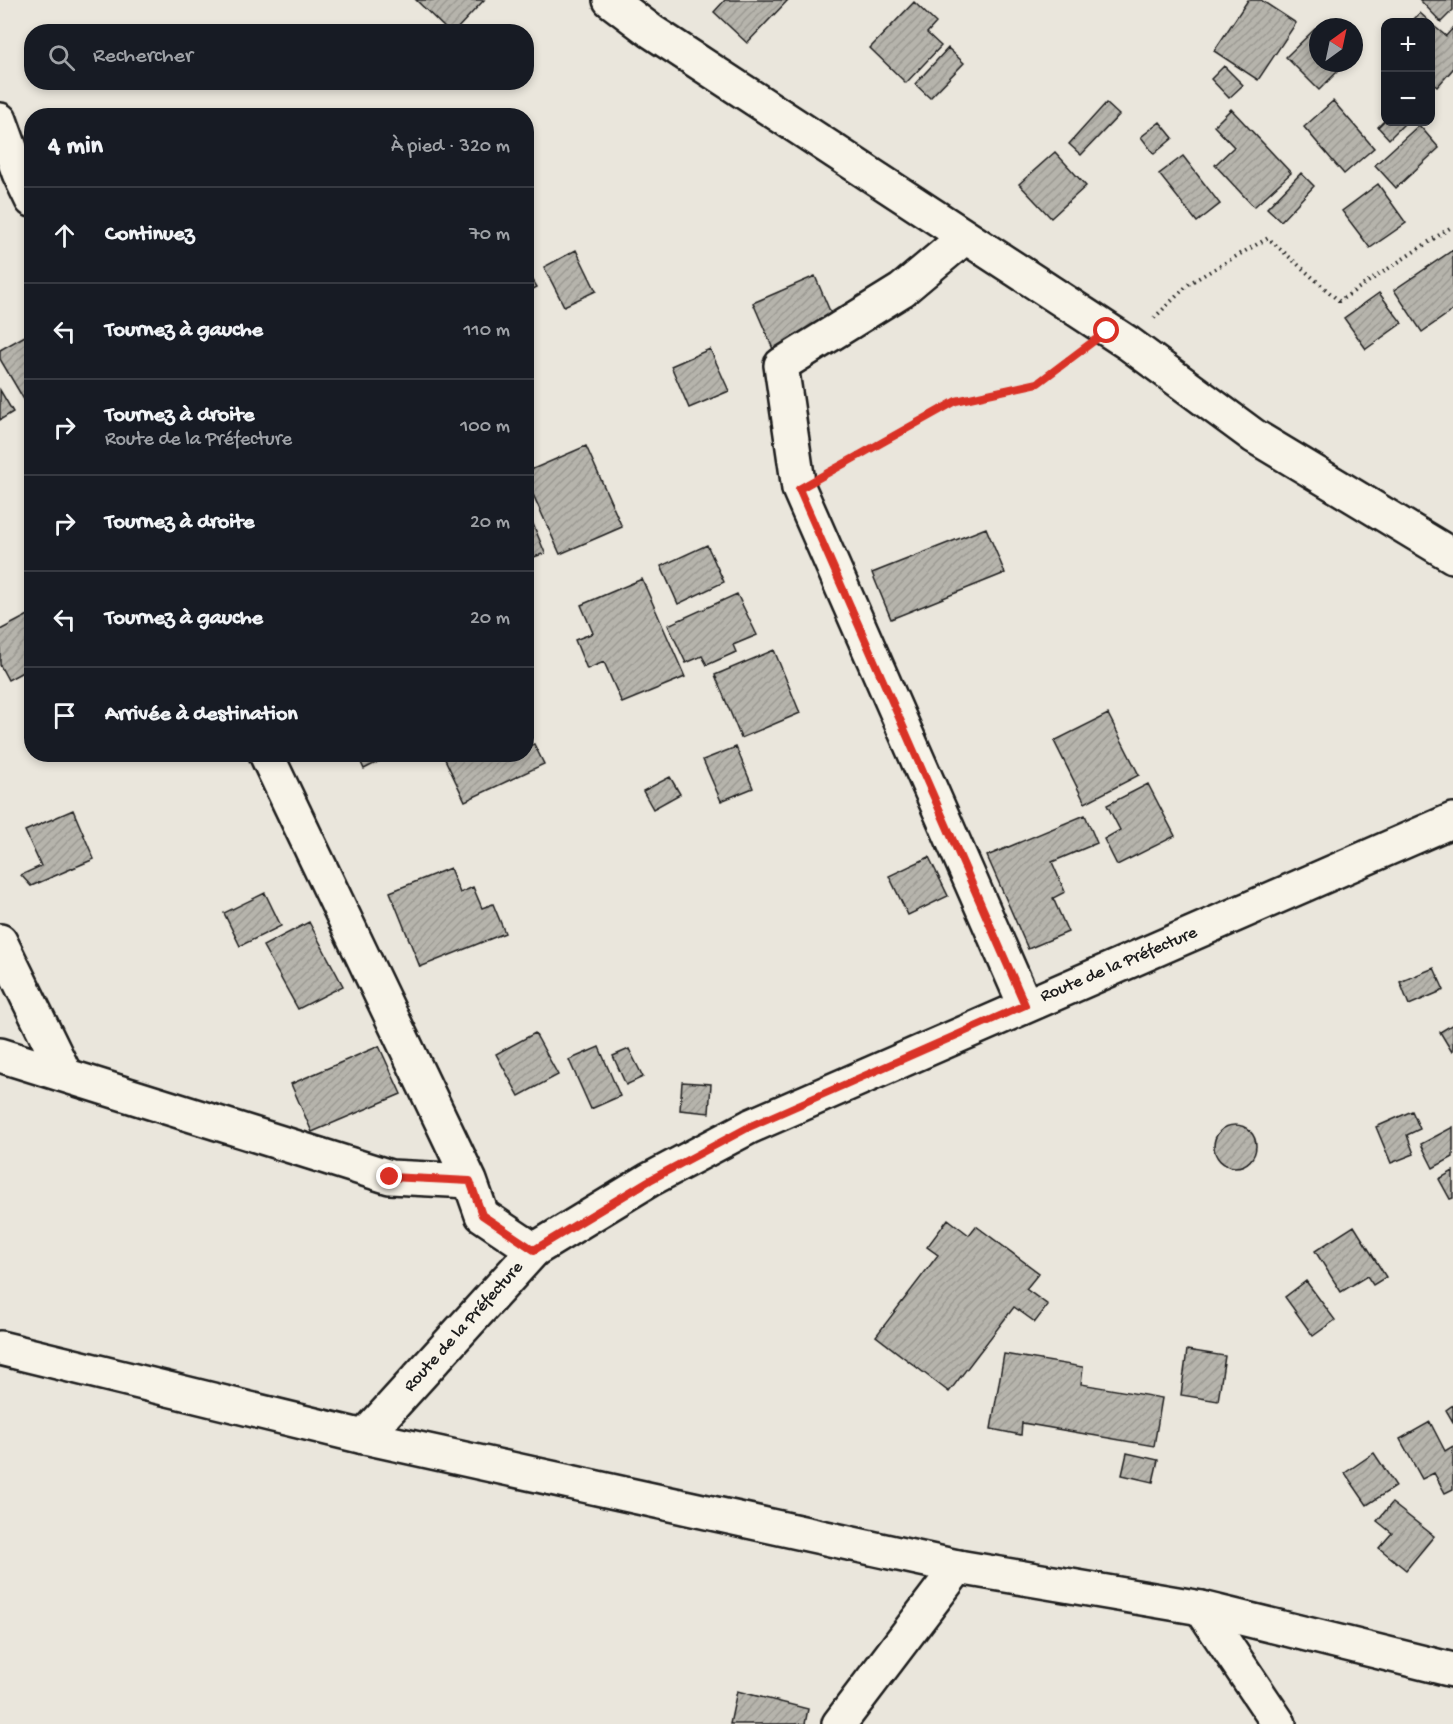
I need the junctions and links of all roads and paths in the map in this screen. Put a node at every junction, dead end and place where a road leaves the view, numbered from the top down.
1 (610, 0) edge
2 (0, 120) edge
3 (24, 183) edge
4 (1453, 226) edge
5 (965, 237) junction
6 (1118, 337) junction
7 (799, 489) junction
8 (1453, 556) edge
9 (270, 762) edge
10 (1453, 820) edge
11 (0, 941) edge
12 (1025, 1005) junction
13 (0, 1055) edge
14 (65, 1074) junction
15 (470, 1181) junction
16 (534, 1250) junction
17 (0, 1348) edge
18 (364, 1437) junction
19 (958, 1567) junction
20 (1202, 1608) junction
21 (1453, 1670) edge
22 (839, 1724) edge
23 (1279, 1724) edge

1 - 5 street
2 - 3 street
4 - 6 path
5 - 6 street
5 - 7 street
6 - 7 path
6 - 8 street
7 - 12 street
9 - 15 street
10 - 12 street, Route de la Préfecture
11 - 14 street
12 - 16 street, Route de la Préfecture
13 - 14 street
14 - 15 street
15 - 16 street
16 - 18 street, Route de la Préfecture
17 - 18 street
18 - 19 street
19 - 20 street
19 - 22 street
20 - 21 street
20 - 23 street

